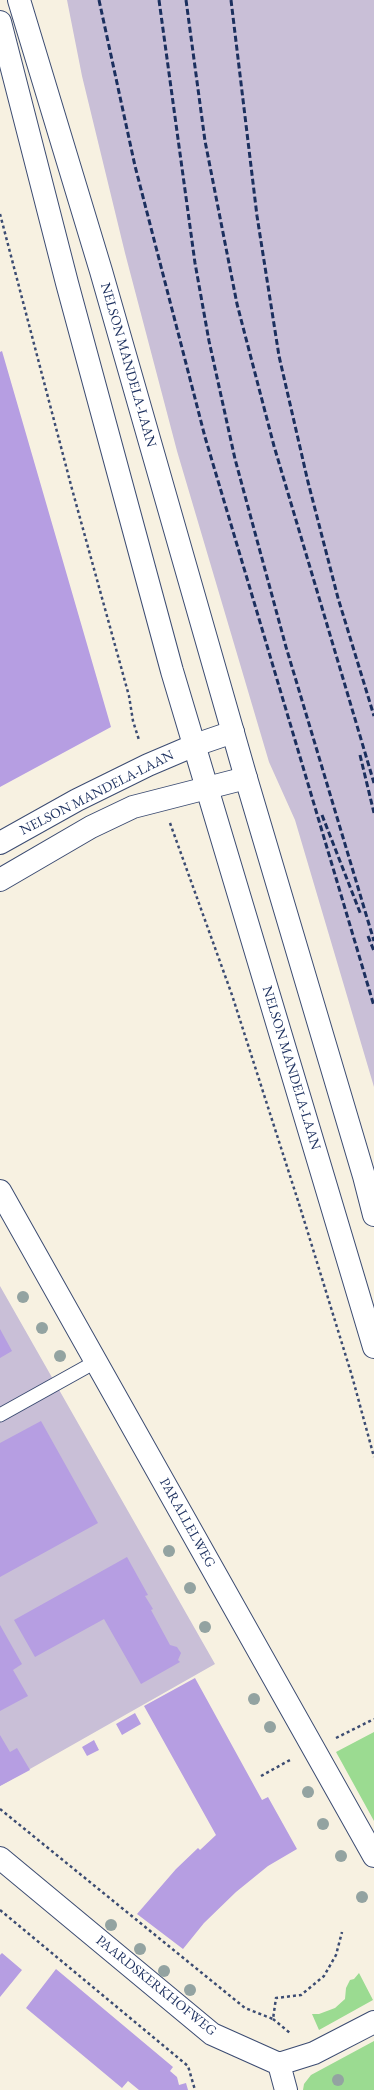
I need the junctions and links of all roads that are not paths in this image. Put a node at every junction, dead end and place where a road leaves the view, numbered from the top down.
1 (19, 0) edge
2 (0, 22) edge
3 (233, 732) junction
4 (195, 744) junction
5 (246, 778) junction
6 (207, 788) junction
7 (0, 843) edge
8 (0, 880) edge
9 (0, 1191) edge
10 (374, 1215) edge
11 (374, 1347) edge
12 (97, 1361) junction
13 (0, 1415) edge
14 (374, 1856) edge
15 (0, 1858) edge
16 (374, 2022) edge
17 (279, 2064) junction
18 (286, 2090) edge

1 - 3 main road, NELSON MANDELA-LAAN
2 - 4 main road, NELSON MANDELA-LAAN
3 - 4 main road, NELSON MANDELA-LAAN
3 - 5 main road, NELSON MANDELA-LAAN
4 - 6 main road, NELSON MANDELA-LAAN
4 - 7 main road, NELSON MANDELA-LAAN
5 - 6 main road, NELSON MANDELA-LAAN
5 - 10 main road, NELSON MANDELA-LAAN
6 - 8 main road, NELSON MANDELA-LAAN
6 - 11 main road, NELSON MANDELA-LAAN
9 - 12 main road, PARALLELWEG
12 - 13 lane
12 - 14 main road, PARALLELWEG
15 - 17 main road, PAARDSKERKHOFWEG
16 - 17 main road
17 - 18 main road

